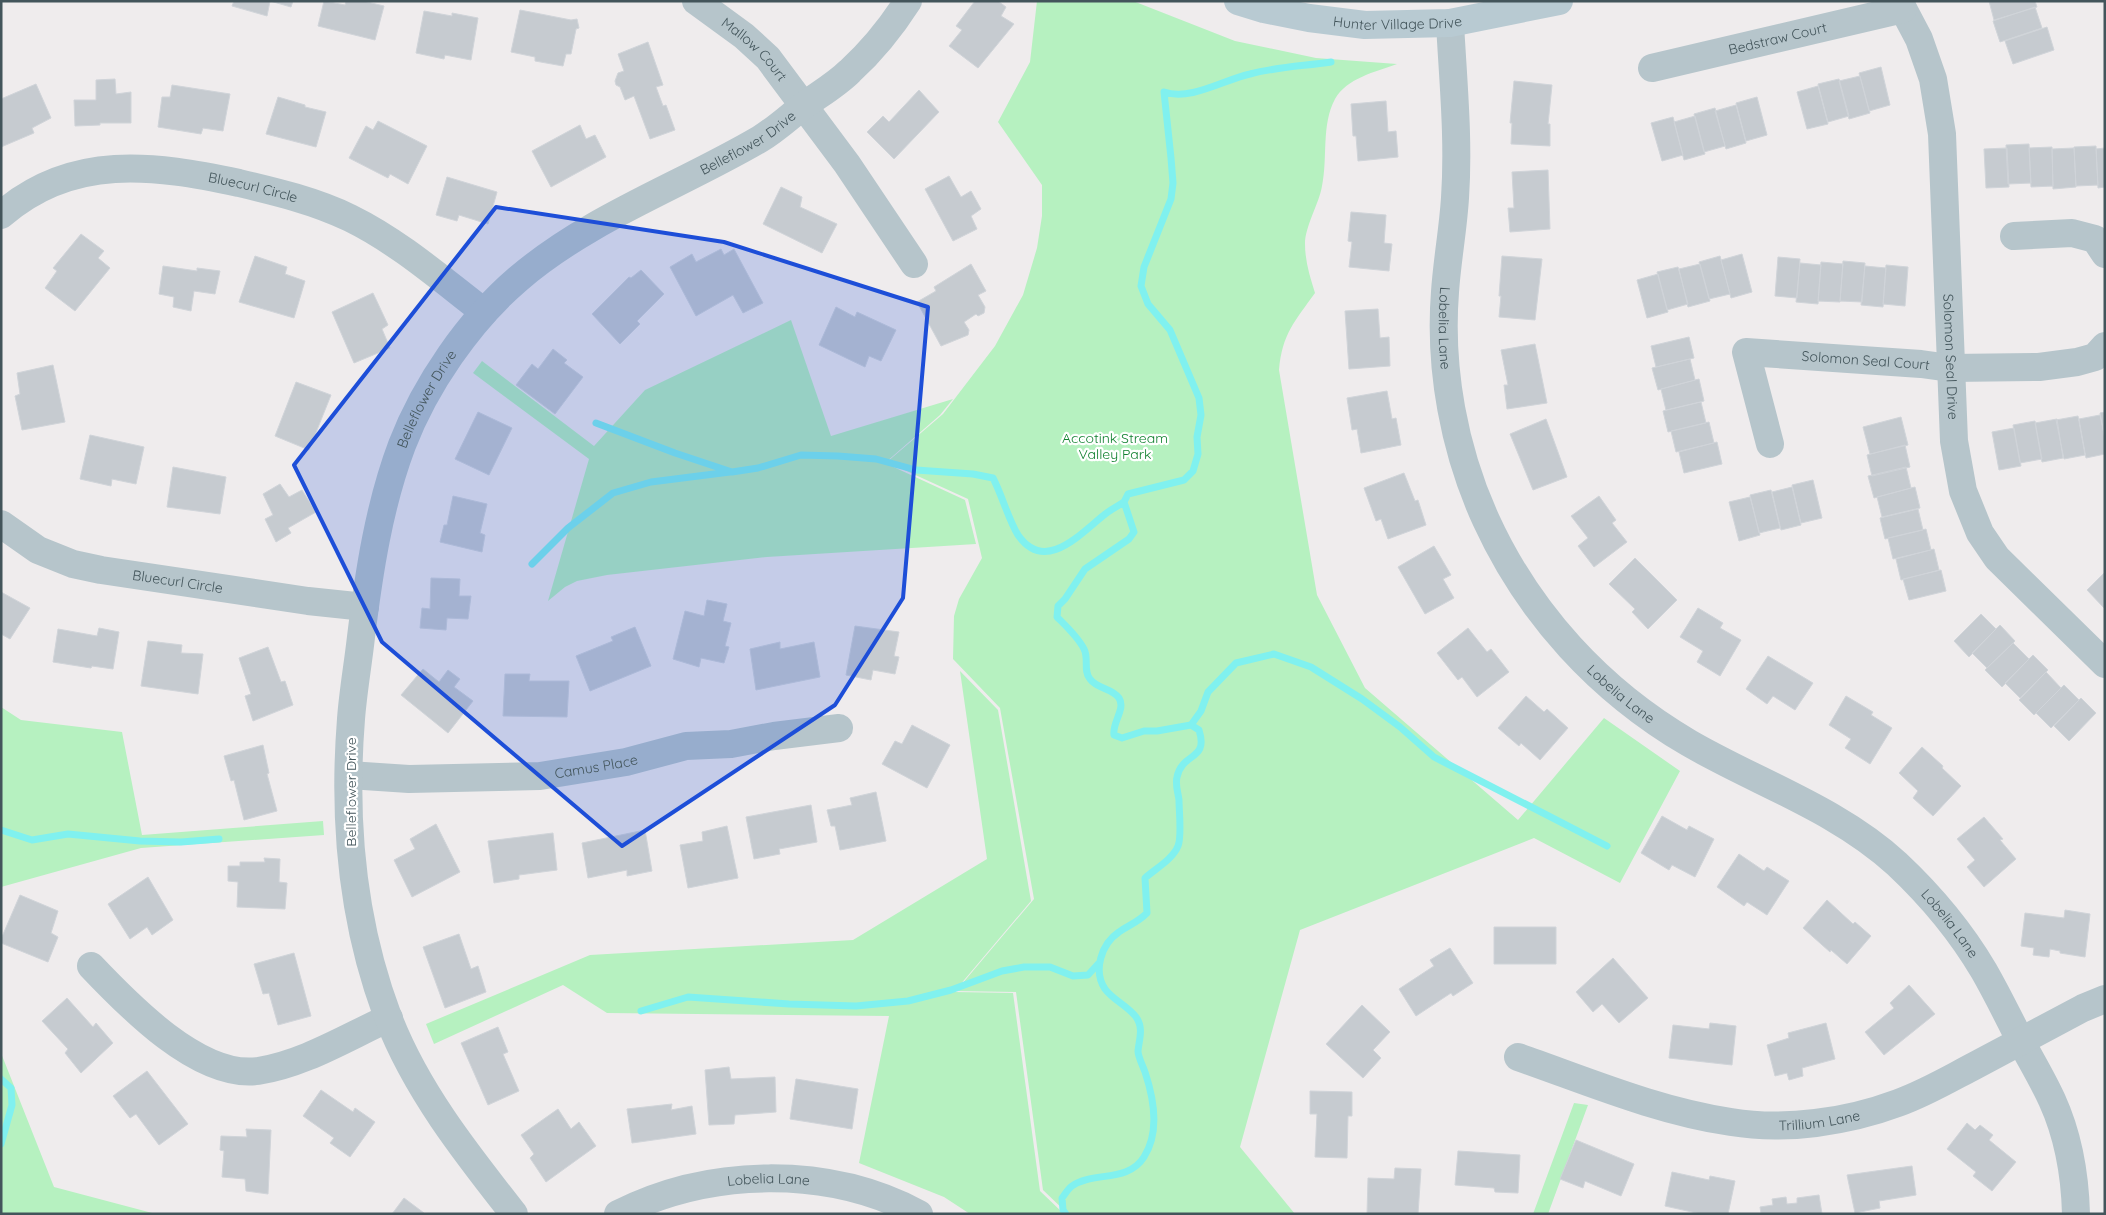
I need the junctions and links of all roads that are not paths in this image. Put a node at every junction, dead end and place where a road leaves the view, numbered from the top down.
1 (696, 1) edge
2 (908, 1) edge
3 (1238, 1) edge
4 (1559, 1) edge
5 (1901, 5) edge
6 (1450, 23) junction
7 (1652, 68) dead end
8 (804, 106) junction
9 (1, 216) edge
10 (2014, 236) dead end
11 (2105, 254) edge
12 (914, 264) dead end
13 (484, 312) junction
14 (2105, 346) edge
15 (1950, 368) junction
16 (1770, 444) dead end
17 (1, 524) edge
18 (365, 607) junction
19 (2105, 664) edge
20 (839, 728) dead end
21 (349, 774) junction
22 (91, 966) dead end
23 (2105, 999) edge
24 (389, 1018) junction
25 (2021, 1041) junction
26 (1518, 1057) dead end
27 (514, 1214) edge
28 (618, 1214) edge
29 (920, 1214) edge
30 (2076, 1214) edge

1 - 8 street, Mallow Court
2 - 8 street, Belleflower Drive
3 - 6 street, Hunter Village Drive
4 - 6 street, Hunter Village Drive
5 - 7 street, Bedstraw Court
5 - 15 street, Solomon Seal Drive
6 - 25 street, Lobelia Lane
8 - 12 street, Mallow Court
8 - 13 street, Belleflower Drive
9 - 13 street, Bluecurl Circle
10 - 11 street
13 - 18 street, Belleflower Drive
14 - 15 street, Solomon Seal Court
15 - 16 street, Solomon Seal Court
15 - 19 street, Solomon Seal Drive
17 - 18 street, Bluecurl Circle
18 - 21 street, Belleflower Drive
20 - 21 street, Camus Place
21 - 24 street, Belleflower Drive
22 - 24 street
23 - 25 street, Trillium Lane
24 - 27 street, Belleflower Drive
25 - 26 street, Trillium Lane
25 - 30 street, Lobelia Lane
28 - 29 street, Lobelia Lane

